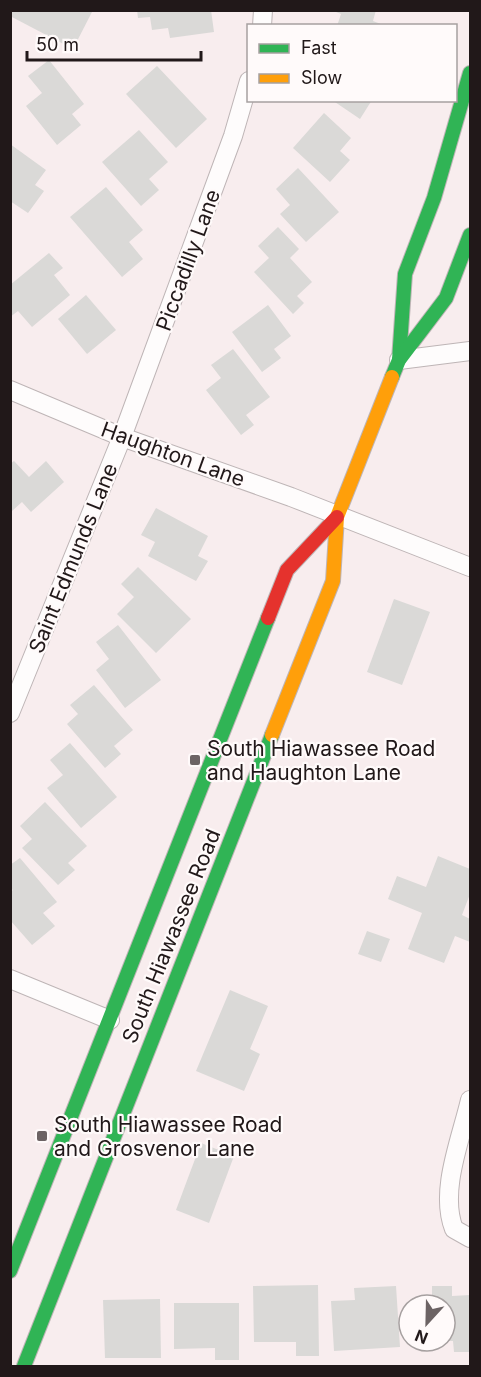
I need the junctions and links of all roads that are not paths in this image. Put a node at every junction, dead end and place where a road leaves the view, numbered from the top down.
1 (471, 73) edge
2 (247, 88) edge
3 (471, 235) edge
4 (471, 351) edge
5 (399, 360) junction
6 (10, 390) edge
7 (122, 437) junction
8 (337, 517) junction
9 (471, 567) edge
10 (12, 703) edge
11 (10, 979) edge
12 (110, 1020) junction
13 (471, 1100) edge
14 (471, 1238) edge
15 (10, 1271) edge
16 (24, 1366) edge

1 - 5 street, South Hiawassee Road
2 - 7 street, Piccadilly Lane
3 - 5 street, South Hiawassee Road
4 - 5 street
5 - 8 street, South Hiawassee Road
6 - 7 street, Haughton Lane
7 - 8 street, Haughton Lane
7 - 10 street, Saint Edmunds Lane
8 - 9 street, Haughton Lane
8 - 12 street, South Hiawassee Road
8 - 16 street, South Hiawassee Road
11 - 12 street
12 - 15 street, South Hiawassee Road
13 - 14 street

